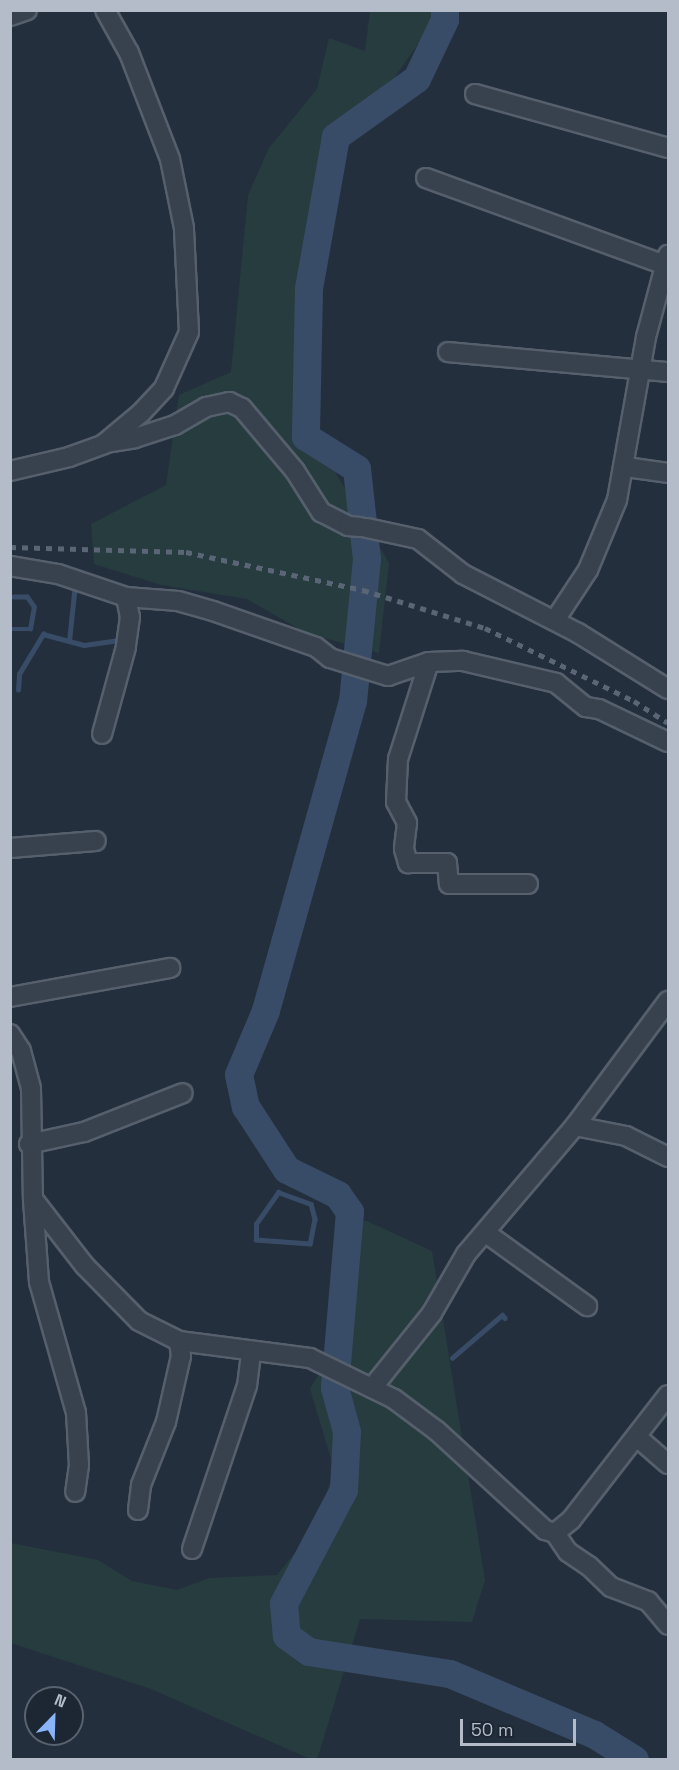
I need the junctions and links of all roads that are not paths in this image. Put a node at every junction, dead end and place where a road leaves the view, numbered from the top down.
1 (27, 10) edge
2 (105, 10) edge
3 (10, 16) edge
4 (475, 94) dead end
5 (669, 148) edge
6 (426, 178) dead end
7 (667, 260) edge
8 (448, 352) dead end
9 (642, 368) junction
10 (669, 372) edge
11 (104, 444) junction
12 (626, 467) junction
13 (10, 471) edge
14 (669, 473) edge
15 (10, 566) edge
16 (126, 597) junction
17 (555, 620) junction
18 (429, 662) junction
19 (669, 689) edge
20 (102, 734) dead end
21 (669, 742) edge
22 (96, 841) dead end
23 (10, 848) edge
24 (528, 884) dead end
25 (170, 968) dead end
26 (10, 997) edge
27 (669, 1001) edge
28 (10, 1034) edge
29 (183, 1093) dead end
30 (575, 1126) junction
31 (29, 1144) junction
32 (669, 1156) edge
33 (33, 1199) junction
34 (486, 1233) junction
35 (586, 1306) dead end
36 (179, 1341) junction
37 (251, 1351) junction
38 (372, 1388) junction
39 (669, 1395) edge
40 (637, 1437) junction
41 (669, 1464) edge
42 (75, 1492) dead end
43 (138, 1510) dead end
44 (555, 1533) junction
45 (192, 1550) dead end
46 (669, 1625) edge

1 - 3 street
2 - 11 street
4 - 5 street
6 - 7 street
7 - 9 street
8 - 9 street
9 - 10 street
9 - 12 street
11 - 13 street
11 - 17 street
12 - 14 street
12 - 17 street
15 - 16 street
16 - 18 street
16 - 20 street
17 - 19 street
18 - 21 street
18 - 24 street
22 - 23 street
25 - 26 street
27 - 30 street
28 - 31 street
29 - 31 street
30 - 32 street
30 - 34 street
31 - 33 street
33 - 36 street
33 - 42 street
34 - 35 street
34 - 38 street
36 - 37 street
36 - 43 street
37 - 38 street
37 - 45 street
38 - 44 street
39 - 40 street
40 - 41 street
40 - 44 street
44 - 46 street

